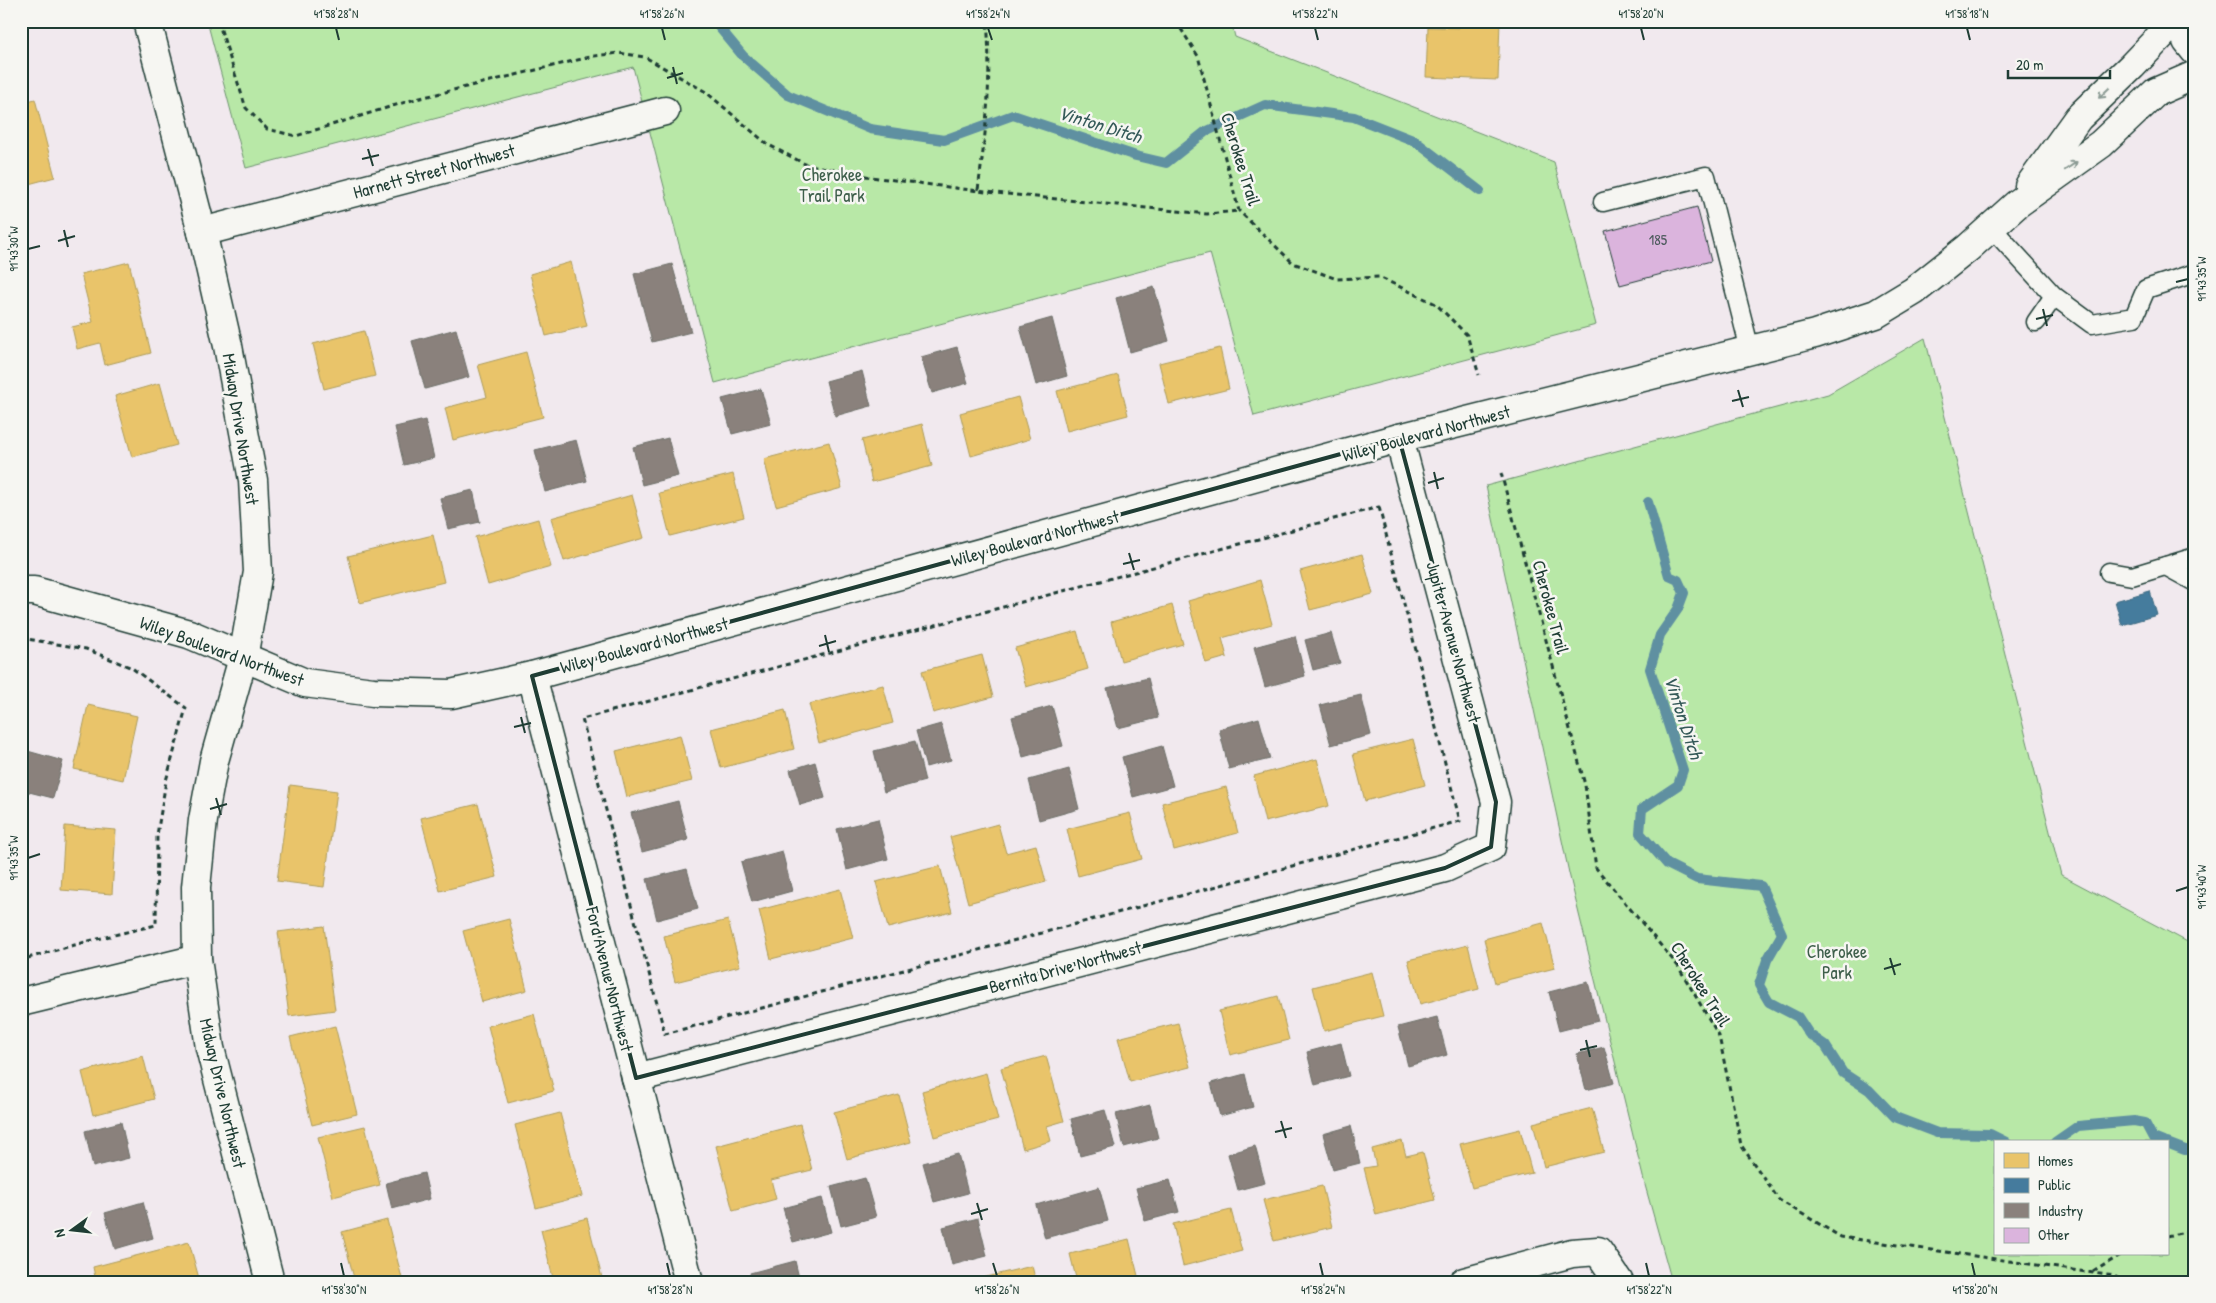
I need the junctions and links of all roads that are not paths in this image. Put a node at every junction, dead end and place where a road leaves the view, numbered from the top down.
1 (147, 21) edge
2 (2175, 21) edge
3 (2180, 21) edge
4 (2195, 51) edge
5 (2195, 76) edge
6 (665, 111) dead end
7 (1603, 202) dead end
8 (2016, 204) junction
9 (1991, 227) junction
10 (202, 232) junction
11 (2195, 273) edge
12 (2054, 296) junction
13 (2036, 322) dead end
14 (1750, 350) junction
15 (1399, 438) junction
16 (2195, 557) edge
17 (2166, 566) junction
18 (2109, 572) dead end
19 (2195, 582) edge
20 (21, 591) edge
21 (243, 658) junction
22 (532, 676) junction
23 (1491, 847) joint
24 (197, 959) junction
25 (21, 1002) edge
26 (636, 1078) junction
27 (270, 1282) edge
28 (689, 1282) edge
29 (1464, 1282) edge
30 (1619, 1282) edge

1 - 10 street, Midway Drive Northwest
2 -> 8 street, Wiley Boulevard Northwest
3 - 4 street
8 -> 5 street, Wiley Boulevard Northwest
6 - 10 street, Harnett Street Northwest
7 - 14 lane
8 - 9 street, Wiley Boulevard Northwest
9 - 12 lane
9 - 14 street, Wiley Boulevard Northwest
10 - 21 street, Midway Drive Northwest
11 - 12 lane
12 - 13 lane
14 - 15 street, Wiley Boulevard Northwest
15 - 22 street, Wiley Boulevard Northwest
15 - 23 street, Jupiter Avenue Northwest
16 - 17 lane
17 - 18 lane
17 - 19 lane
20 - 21 street, Wiley Boulevard Northwest
21 - 22 street, Wiley Boulevard Northwest
21 - 24 street, Midway Drive Northwest
22 - 26 street, Ford Avenue Northwest
23 - 26 street, Bernita Drive Northwest
24 - 25 street
24 - 27 street, Midway Drive Northwest
26 - 28 street, Ford Avenue Northwest
29 - 30 street

